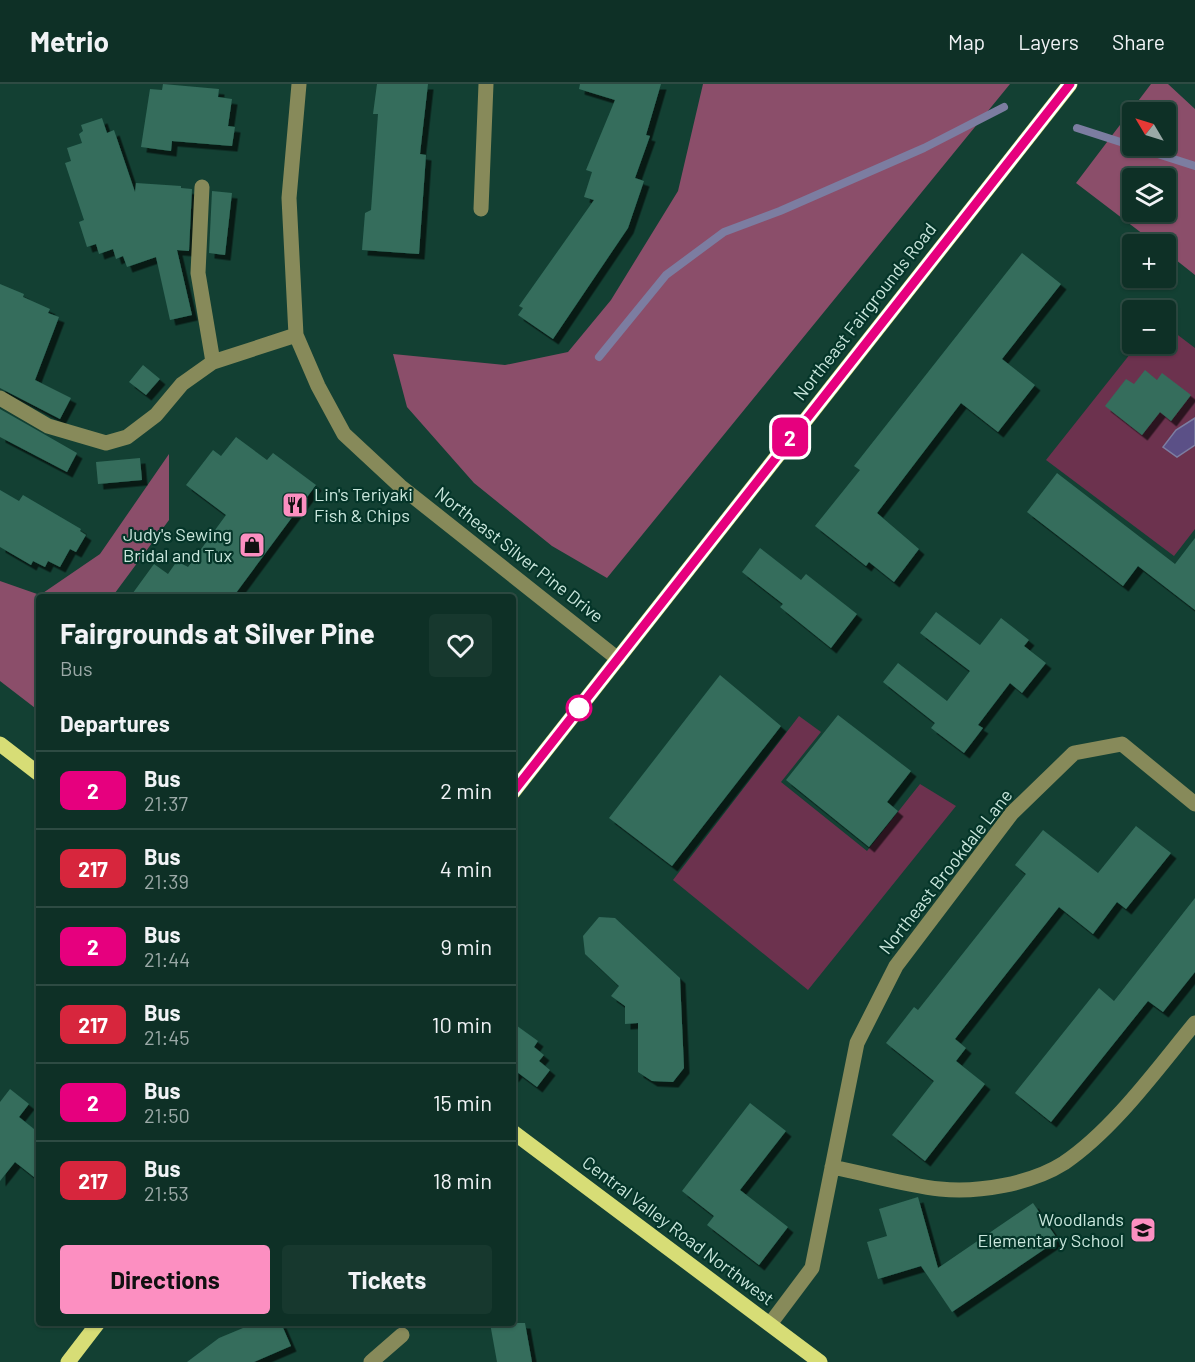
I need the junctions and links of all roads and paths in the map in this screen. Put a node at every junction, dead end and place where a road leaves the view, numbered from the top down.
1 (299, 84) edge
2 (486, 84) edge
3 (1070, 84) edge
4 (202, 187) dead end
5 (481, 209) dead end
6 (296, 335) junction
7 (213, 362) junction
8 (0, 398) edge
9 (618, 659) junction
10 (0, 744) edge
11 (36, 772) edge
12 (516, 788) edge
13 (1195, 804) edge
14 (1195, 1023) edge
15 (516, 1134) edge
16 (832, 1167) junction
17 (770, 1324) junction
18 (96, 1326) edge
19 (402, 1335) dead end
20 (68, 1362) edge
21 (371, 1362) edge
22 (820, 1362) edge

1 - 6 street, Northeast Silver Pine Drive
2 - 5 street
3 - 9 main road, Northeast Fairgrounds Road
4 - 7 street
6 - 7 street
6 - 9 street, Northeast Silver Pine Drive
7 - 8 street
9 - 12 main road, Northeast Fairgrounds Road
10 - 11 main road
13 - 16 street, Northeast Brookdale Lane
14 - 16 street
15 - 17 main road, Central Valley Road Northwest
16 - 17 street, Northeast Brookdale Lane
17 - 22 main road, Central Valley Road Northwest
18 - 20 main road
19 - 21 street

